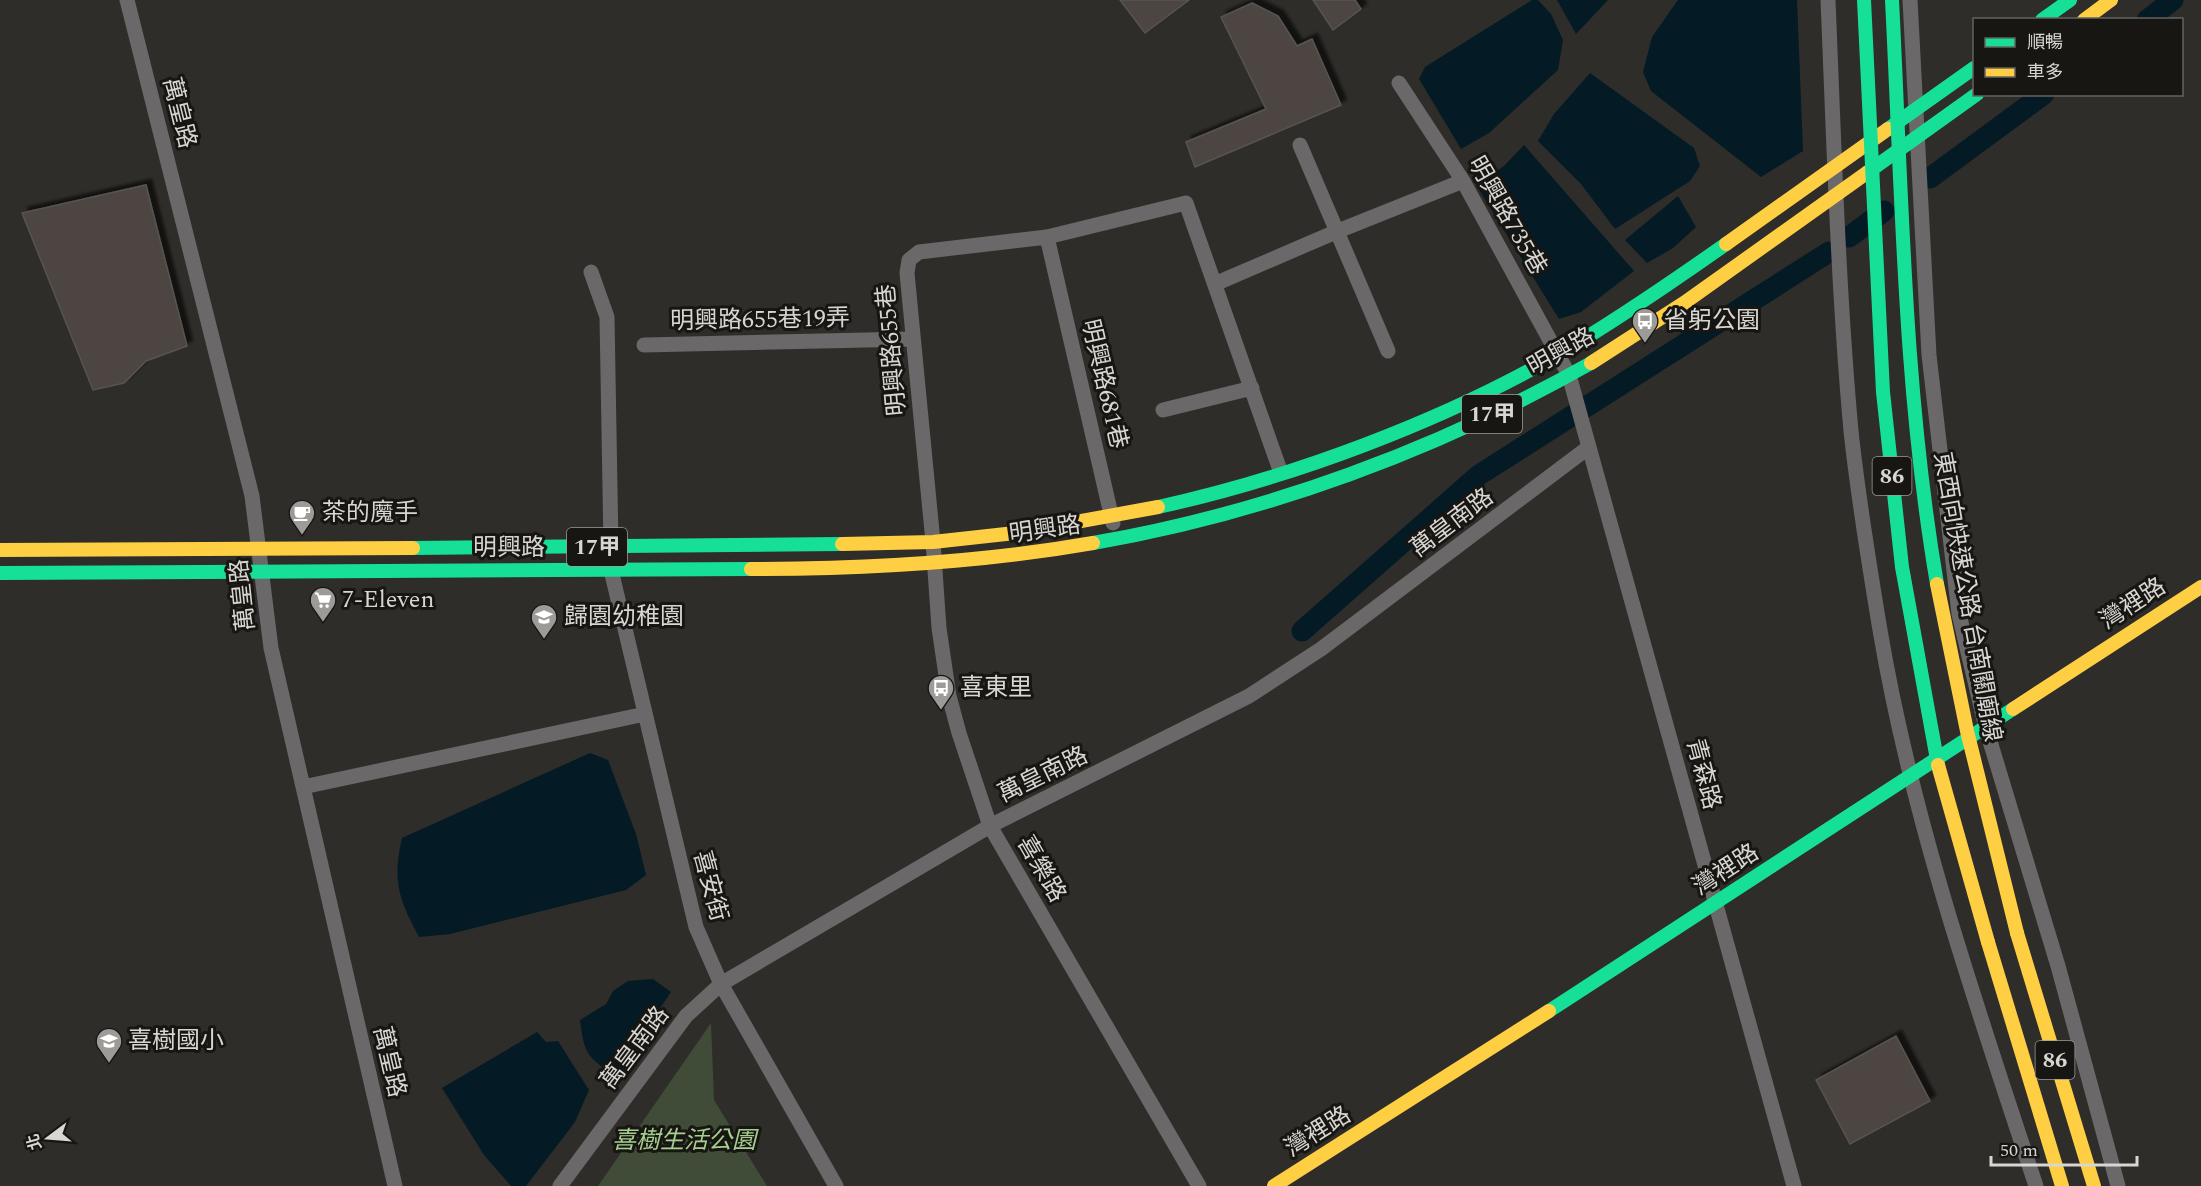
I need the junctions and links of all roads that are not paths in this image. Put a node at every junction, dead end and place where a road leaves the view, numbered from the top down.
1 (127, 0) edge
2 (1828, 0) edge
3 (1864, 0) edge
4 (1892, 0) edge
5 (1910, 0) edge
6 (2070, 0) edge
7 (2111, 0) edge
8 (2045, 18) edge
9 (2087, 18) edge
10 (1973, 69) edge
11 (1399, 83) dead end
12 (1974, 96) edge
13 (1915, 110) junction
14 (1917, 136) junction
15 (1300, 145) dead end
16 (1835, 166) junction
17 (1463, 181) junction
18 (1836, 196) junction
19 (1338, 231) junction
20 (1047, 237) junction
21 (591, 272) dead end
22 (1216, 284) junction
23 (913, 339) junction
24 (644, 345) dead end
25 (1389, 351) dead end
26 (1559, 354) junction
27 (1570, 376) junction
28 (1252, 388) junction
29 (1163, 410) dead end
30 (1589, 447) junction
31 (1281, 473) junction
32 (1112, 517) junction
33 (1117, 541) junction
34 (933, 542) junction
35 (611, 546) junction
36 (260, 548) junction
37 (0, 550) edge
38 (934, 566) junction
39 (611, 570) junction
40 (263, 572) junction
41 (0, 573) edge
42 (2201, 587) edge
43 (645, 714) junction
44 (1986, 728) junction
45 (1911, 776) junction
46 (303, 787) junction
47 (990, 826) junction
48 (1716, 903) junction
49 (721, 984) junction
50 (395, 1186) edge
51 (560, 1186) edge
52 (836, 1186) edge
53 (1199, 1186) edge
54 (1274, 1186) edge
55 (1794, 1186) edge
56 (2036, 1186) edge
57 (2062, 1186) edge
58 (2094, 1186) edge
59 (2118, 1186) edge

1 - 36 street, 萬皇路
2 - 16 street
3 - 57 main road, 86, bridge
4 - 58 main road, 東西向快速公路 台南關廟線 / 86, bridge
5 - 13 street
6 - 8 main road
7 - 9 main road
10 - 13 main road, 明興路 / 17甲
11 - 17 street, 明興路735巷
12 - 14 main road, 明興路 / 17甲
13 - 14 street
13 - 16 main road, 明興路 / 17甲
14 - 18 main road, 明興路 / 17甲
14 - 44 street
15 - 19 street
16 - 18 street
16 - 26 main road, 明興路 / 17甲
17 - 19 street
17 - 26 street, 明興路735巷
18 - 27 main road, 明興路 / 17甲
18 - 45 street
19 - 22 street
19 - 25 street
20 - 22 street, 明興路655巷
20 - 23 street, 明興路655巷
20 - 32 street, 明興路681巷
21 - 35 street
22 - 28 street
23 - 24 street, 明興路655巷19弄
23 - 34 street, 明興路655巷
26 - 27 street, 明興路735巷
26 - 31 main road, 明興路 / 17甲
27 - 30 street, 青森路
27 - 33 main road, 明興路 / 17甲
28 - 29 street
28 - 31 street
30 - 47 street, 萬皇南路
30 - 48 street, 青森路
31 - 32 main road, 明興路 / 17甲
32 - 33 street, 明興路681巷
32 - 34 main road, 明興路 / 17甲
33 - 38 main road, 明興路 / 17甲
34 - 35 main road, 明興路 / 17甲
34 - 38 street, 喜樂路
35 - 36 main road, 明興路 / 17甲
36 - 37 main road, 明興路 / 17甲
36 - 40 street, 萬皇路
38 - 39 main road, 明興路 / 17甲
38 - 47 street, 喜樂路
39 - 40 main road, 明興路 / 17甲
39 - 43 street, 喜安街
40 - 41 main road, 明興路 / 17甲
40 - 46 street, 萬皇路
42 - 44 main road, 灣裡路
43 - 46 street
43 - 49 street, 喜安街
44 - 45 main road, 灣裡路
44 - 59 street
45 - 48 main road, 灣裡路
45 - 56 street
46 - 50 street, 萬皇路
47 - 49 street, 萬皇南路
47 - 53 street, 喜樂路
48 - 54 main road, 灣裡路
48 - 55 street, 青森路
49 - 51 street, 萬皇南路
49 - 52 street, 喜安街

